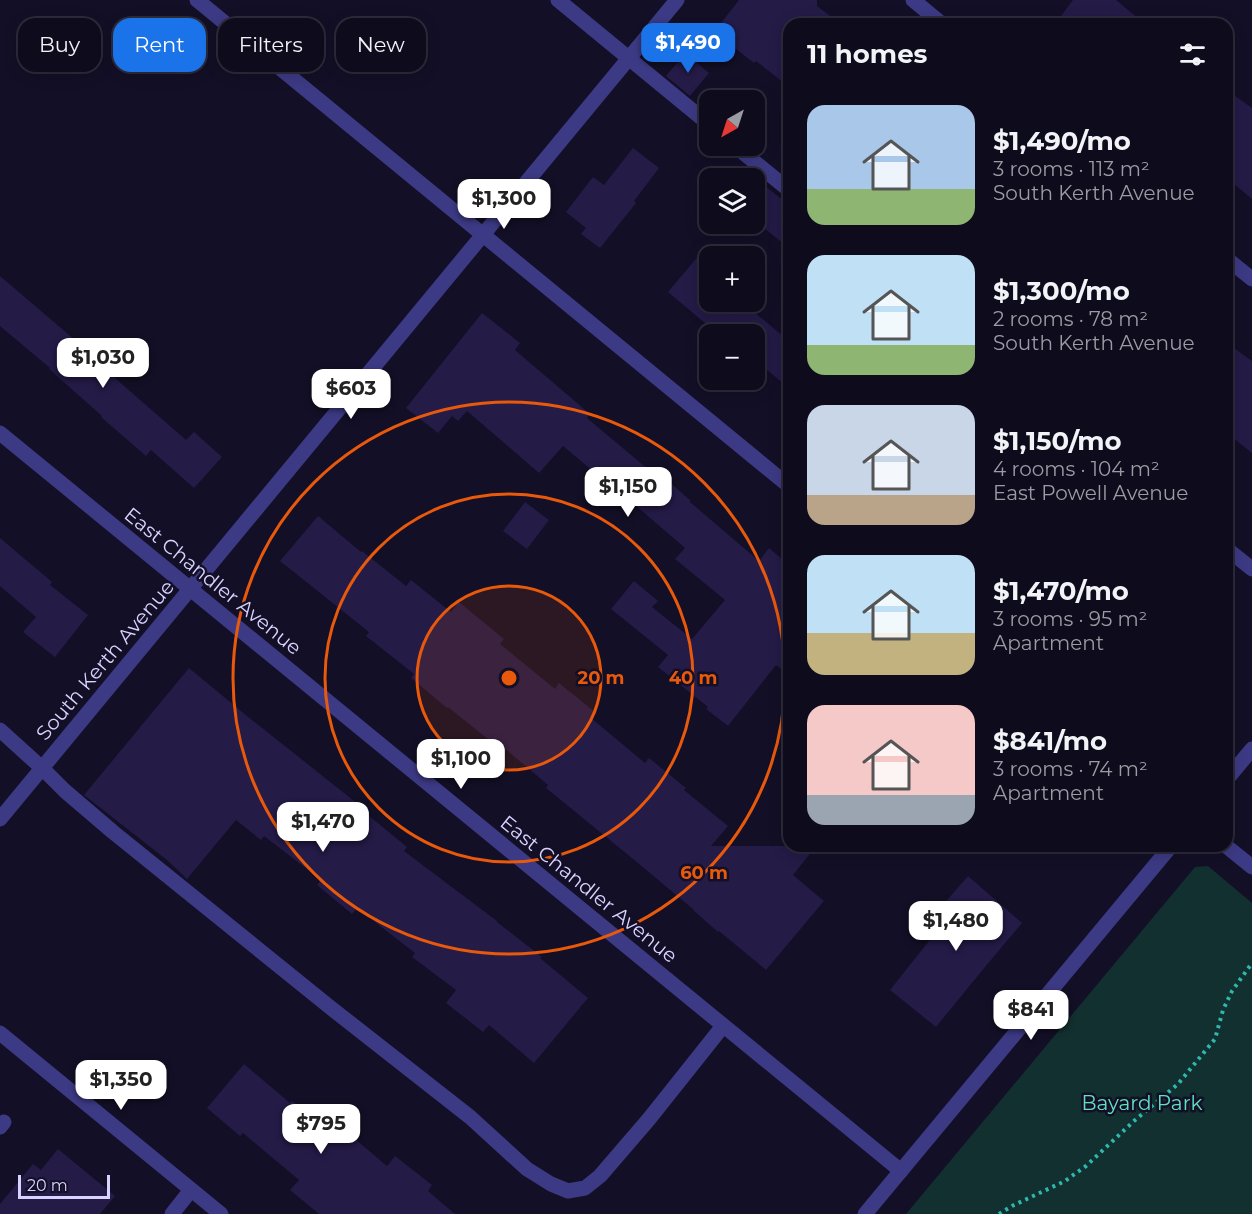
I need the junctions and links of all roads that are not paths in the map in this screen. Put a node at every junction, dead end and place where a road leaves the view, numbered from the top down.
1 (197, 0) edge
2 (558, 0) edge
3 (677, 0) edge
4 (913, 0) edge
5 (935, 18) edge
6 (629, 59) junction
7 (699, 116) edge
8 (747, 156) edge
9 (783, 185) edge
10 (483, 235) junction
11 (1233, 264) edge
12 (1252, 279) edge
13 (0, 433) edge
14 (783, 481) edge
15 (1233, 554) edge
16 (1252, 569) edge
17 (190, 589) junction
18 (0, 730) edge
19 (1252, 749) edge
20 (42, 768) junction
21 (1233, 772) edge
22 (0, 819) edge
23 (1166, 852) edge
24 (1233, 852) edge
25 (1252, 867) edge
26 (723, 1026) junction
27 (0, 1033) edge
28 (901, 1171) junction
29 (192, 1190) junction
30 (172, 1214) edge
31 (221, 1214) edge
32 (865, 1214) edge

1 - 10 street
2 - 6 street
3 - 6 street, South Kerth Avenue
4 - 5 street
6 - 7 street
6 - 10 street, South Kerth Avenue
8 - 9 street
10 - 14 street
10 - 17 street, South Kerth Avenue
11 - 12 street
13 - 17 street, East Chandler Avenue
15 - 16 street
17 - 20 street, South Kerth Avenue
17 - 26 street, East Chandler Avenue
18 - 20 street
19 - 21 street
20 - 22 street, South Kerth Avenue
20 - 26 street
23 - 28 street
24 - 25 street
26 - 28 street, East Chandler Avenue
27 - 29 street
28 - 32 street
29 - 30 street
29 - 31 street

